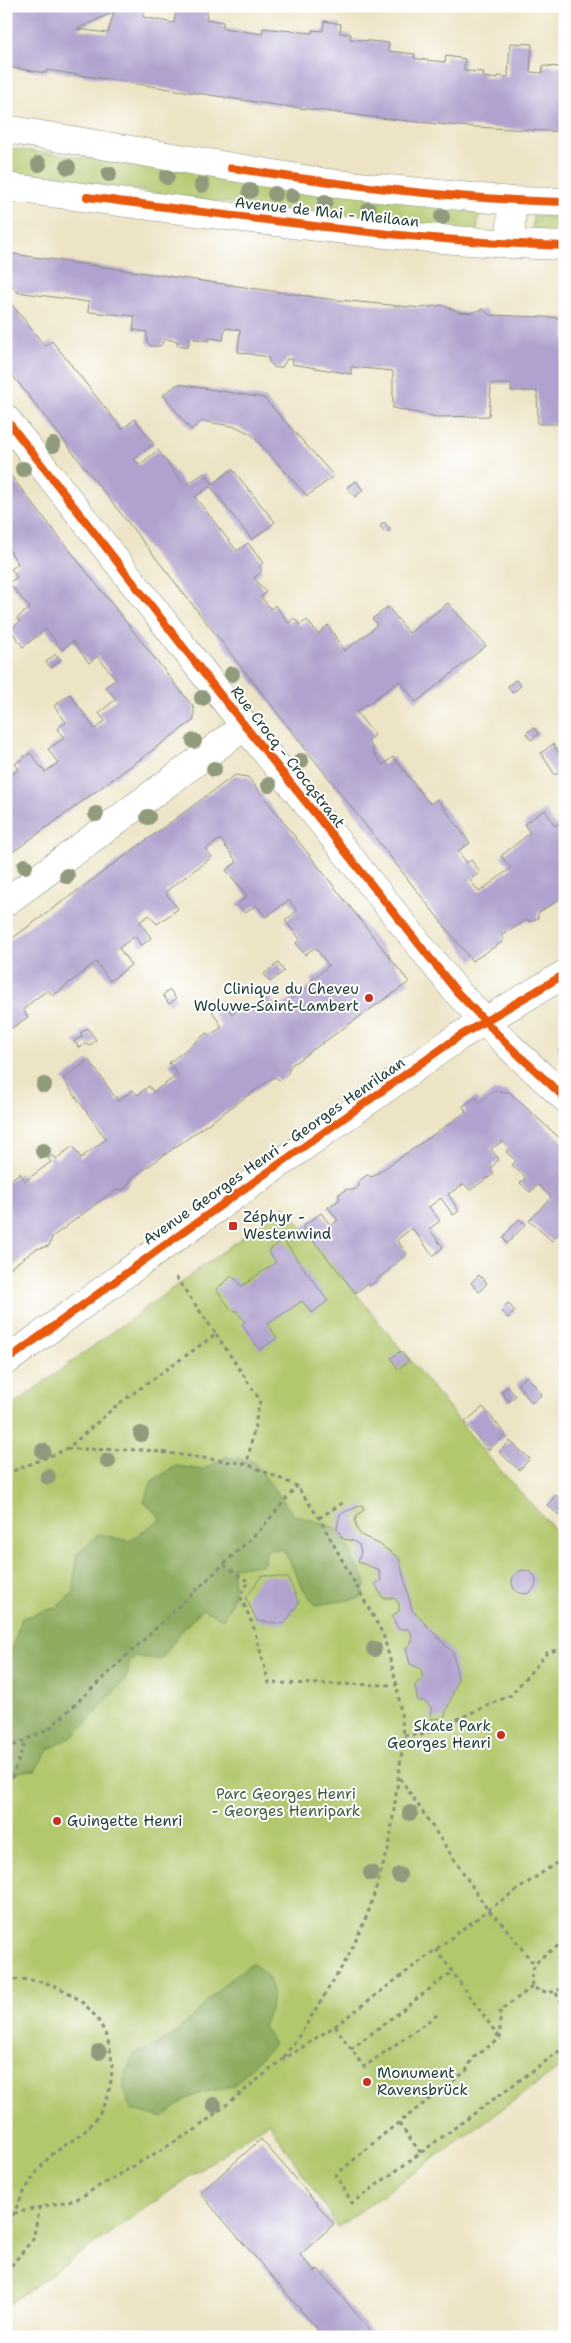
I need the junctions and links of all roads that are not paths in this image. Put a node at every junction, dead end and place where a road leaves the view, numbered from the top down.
1 (6, 129) edge
2 (6, 187) edge
3 (512, 201) junction
4 (565, 202) edge
5 (510, 244) junction
6 (565, 246) edge
7 (8, 425) edge
8 (245, 726) junction
9 (6, 902) edge
10 (565, 974) edge
11 (484, 1021) junction
12 (565, 1098) edge
13 (6, 1362) edge

1 - 3 street, Avenue de Mai - Meilaan
2 - 5 street, Avenue de Mai - Meilaan
3 - 4 street, Avenue de Mai - Meilaan
3 - 5 street
5 - 6 street, Avenue de Mai - Meilaan
7 - 8 street, Rue Crocq - Crocqstraat
8 - 9 street
8 - 11 street, Rue Crocq - Crocqstraat
10 - 11 street, Avenue Georges Henri - Georges Henrilaan
11 - 12 street, Rue Crocq - Crocqstraat
11 - 13 street, Avenue Georges Henri - Georges Henrilaan

